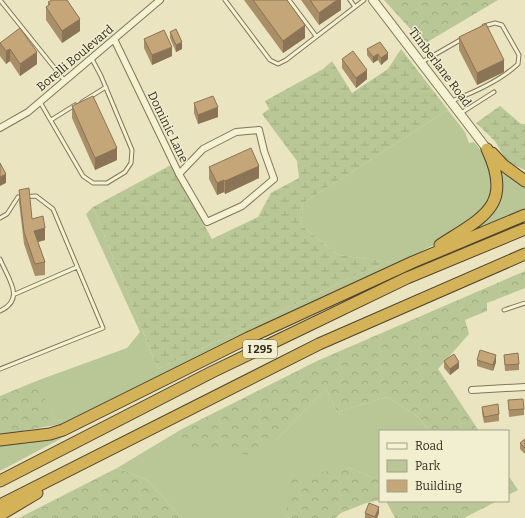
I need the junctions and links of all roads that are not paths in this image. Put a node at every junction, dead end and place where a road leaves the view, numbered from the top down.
1 (0, 0) edge
2 (160, 0) edge
3 (225, 0) edge
4 (289, 0) edge
5 (350, 0) edge
6 (364, 0) edge
7 (373, 0) edge
8 (355, 7) junction
9 (479, 29) edge
10 (316, 36) junction
11 (467, 36) edge
12 (114, 39) junction
13 (92, 59) junction
14 (422, 62) junction
15 (66, 81) junction
16 (106, 87) junction
17 (494, 92) dead end
18 (40, 102) junction
19 (452, 102) junction
20 (461, 113) junction
21 (51, 120) junction
22 (0, 128) edge
23 (487, 149) junction
24 (179, 174) junction
25 (525, 181) edge
26 (525, 215) edge
27 (0, 218) edge
28 (525, 229) edge
29 (525, 254) edge
30 (0, 259) edge
31 (413, 262) junction
32 (77, 267) junction
33 (4, 269) junction
34 (0, 271) edge
35 (15, 294) junction
36 (525, 303) edge
37 (504, 310) dead end
38 (0, 311) edge
39 (319, 344) junction
40 (0, 369) edge
41 (525, 387) edge
42 (472, 390) dead end
43 (0, 440) edge
44 (0, 481) edge
45 (0, 505) edge
46 (0, 515) edge

1 - 15 lane
2 - 12 street, Borelli Boulevard
3 - 10 lane
4 - 10 lane
5 - 8 lane
6 - 8 lane
7 - 14 street, Timberlane Road
8 - 10 lane
9 - 19 lane
11 - 14 lane
12 - 13 street, Borelli Boulevard
12 - 24 street, Dominic Lane
13 - 15 street, Borelli Boulevard
13 - 16 lane
14 - 19 street, Timberlane Road
15 - 18 street, Borelli Boulevard
16 - 21 lane
16 - 21 lane
17 - 20 lane
18 - 21 lane
18 - 22 street, Borelli Boulevard
19 - 20 street, Timberlane Road
20 - 23 street, Timberlane Road
23 - 25 highway
23 - 31 highway
24 - 24 street, Dominic Lane
26 - 31 highway
27 - 32 lane
28 - 44 highway, I 295
29 - 39 highway, I 295
30 - 33 lane
31 - 43 highway
32 - 35 lane
32 - 40 lane
33 - 34 lane
33 - 35 lane
35 - 38 lane
36 - 37 lane
39 - 45 highway, I 295
39 - 46 highway
41 - 42 street

